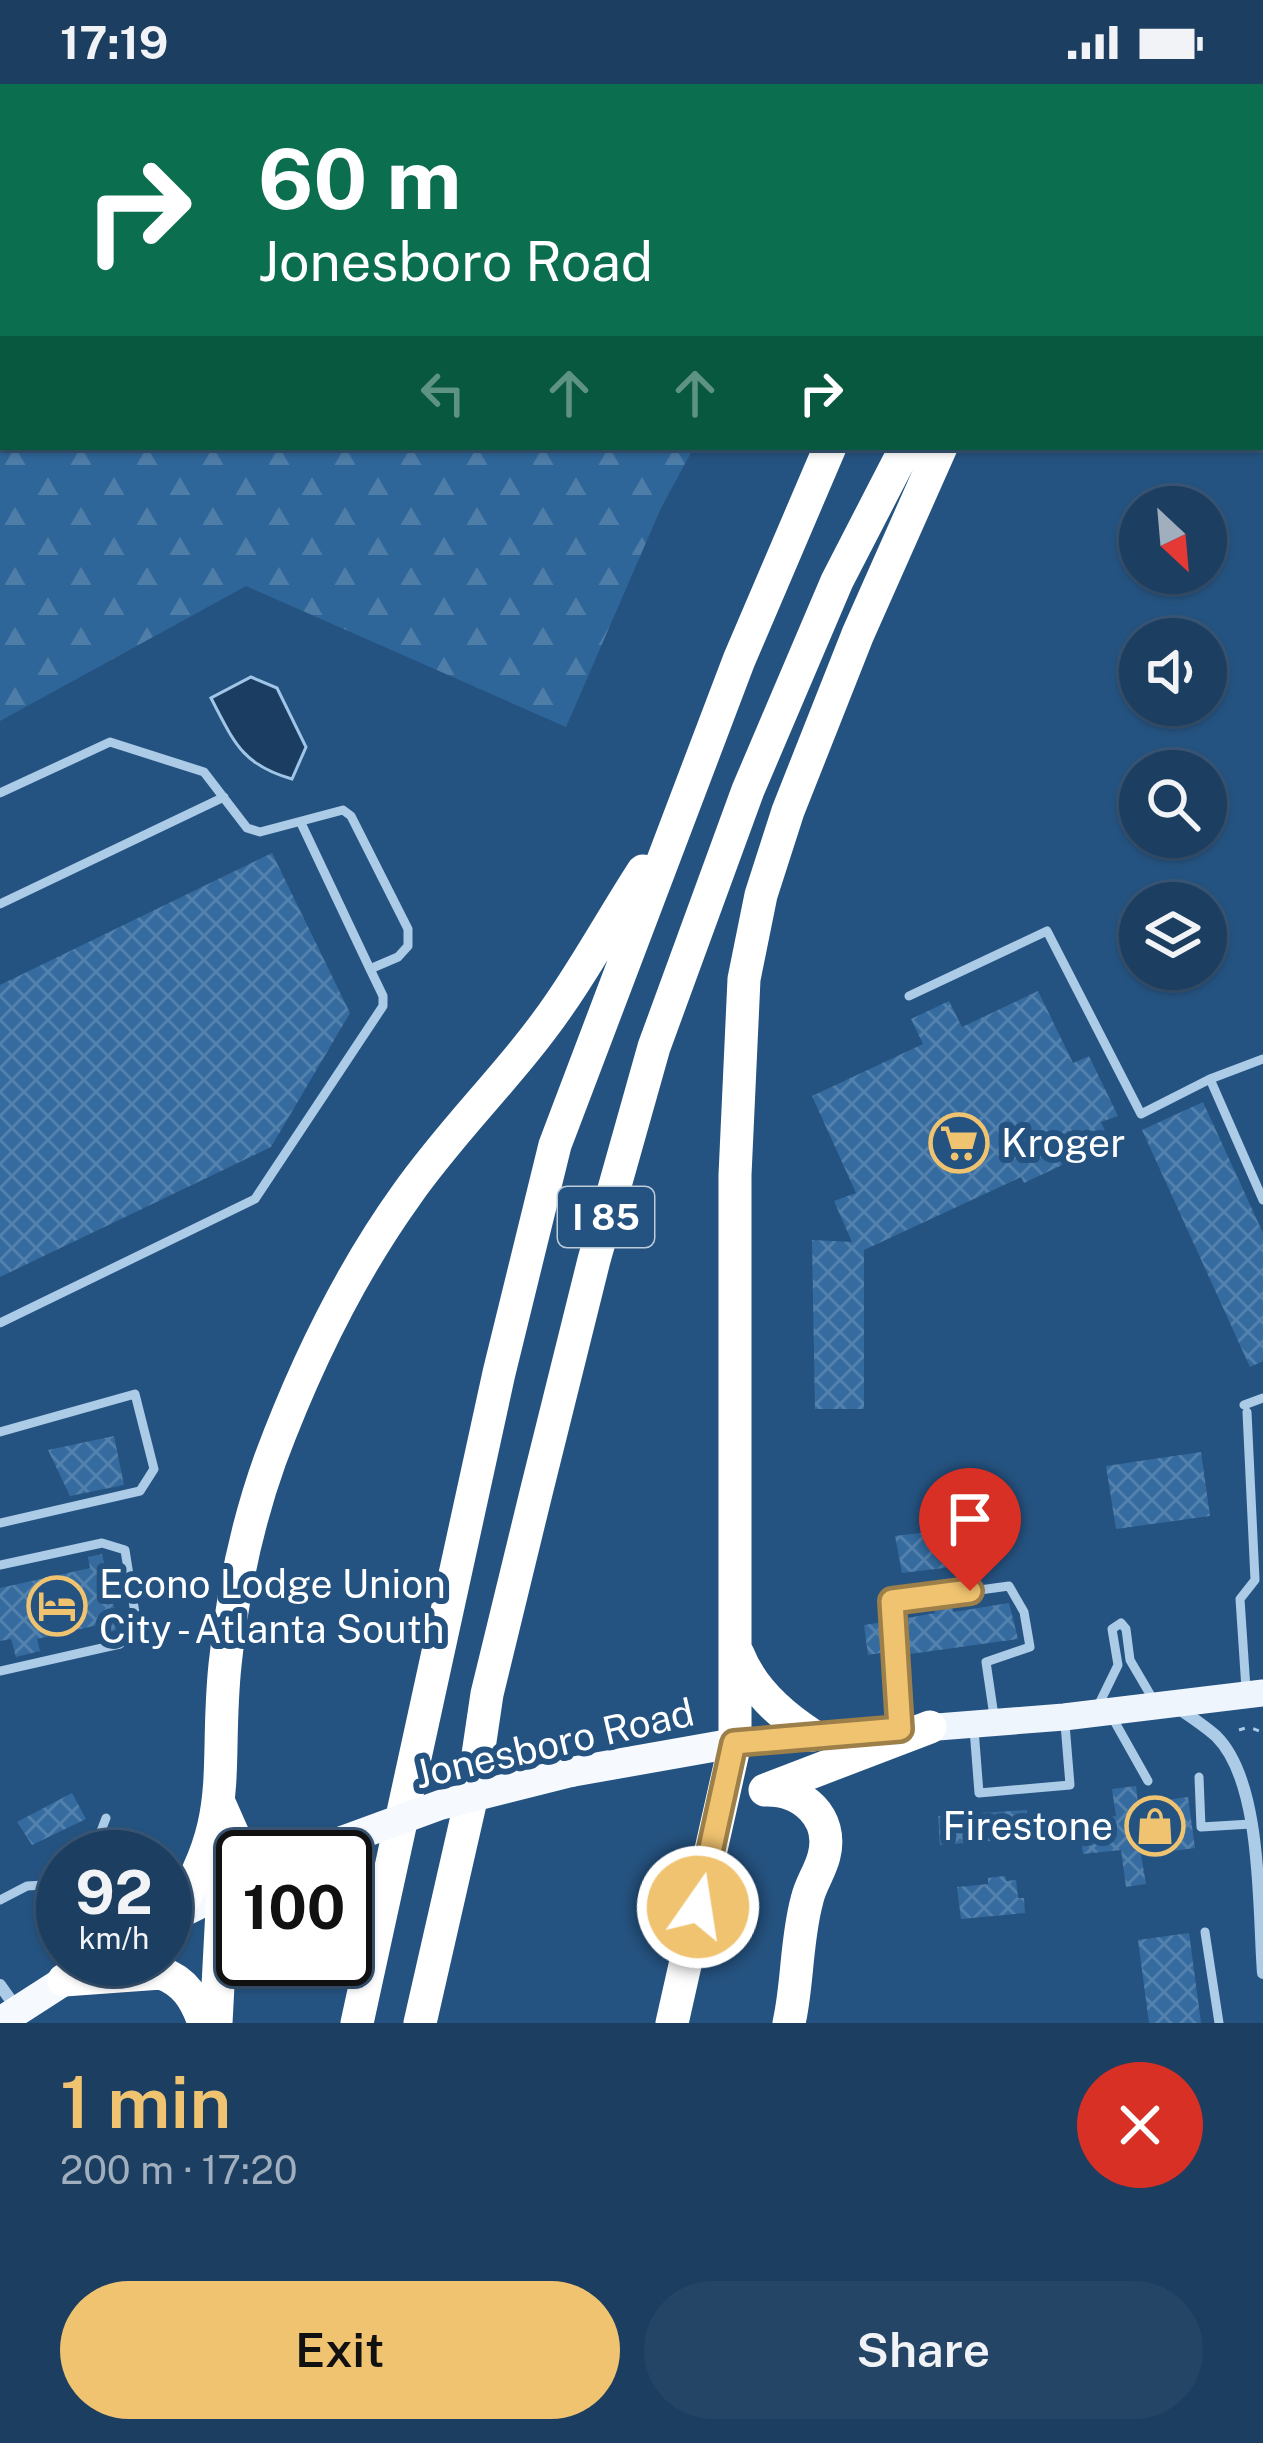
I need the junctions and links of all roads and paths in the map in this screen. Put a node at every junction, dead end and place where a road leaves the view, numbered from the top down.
1 (829, 450) edge
2 (904, 450) edge
3 (940, 450) edge
4 (0, 793) edge
5 (224, 797) junction
6 (682, 808) junction
7 (301, 823) junction
8 (0, 904) edge
9 (370, 969) junction
10 (908, 997) dead end
11 (1263, 1058) edge
12 (1210, 1079) junction
13 (1263, 1200) edge
14 (0, 1323) edge
15 (1263, 1397) edge
16 (0, 1432) edge
17 (1263, 1447) edge
18 (1248, 1449) junction
19 (0, 1523) edge
20 (0, 1565) edge
21 (1259, 1585) edge
22 (735, 1644) junction
23 (0, 1671) edge
24 (1255, 1694) edge
25 (1165, 1705) junction
26 (1101, 1713) junction
27 (1064, 1717) junction
28 (984, 1722) junction
29 (915, 1728) junction
30 (1240, 1730) dead end
31 (1262, 1732) edge
32 (812, 1735) junction
33 (734, 1743) junction
34 (1199, 1777) dead end
35 (1148, 1781) dead end
36 (765, 1790) junction
37 (220, 1805) junction
38 (106, 1818) dead end
39 (1251, 1824) junction
40 (102, 1830) edge
41 (231, 1830) edge
42 (372, 1830) edge
43 (716, 1830) junction
44 (36, 1882) edge
45 (192, 1887) edge
46 (0, 1900) edge
47 (1260, 1902) edge
48 (1205, 1932) dead end
49 (1263, 1973) edge
50 (44, 1986) edge
51 (183, 1986) edge
52 (221, 1986) edge
53 (6, 2005) edge
54 (204, 2023) edge
55 (216, 2023) edge
56 (357, 2023) edge
57 (420, 2023) edge
58 (672, 2023) edge
59 (789, 2023) edge
60 (1219, 2023) edge

1 - 6 highway, I 85
2 - 57 highway, I 85
3 - 22 highway
4 - 5 lane
5 - 7 lane
5 - 8 lane
6 - 37 highway
6 - 56 highway, I 85
7 - 9 lane
7 - 9 lane
9 - 14 lane
10 - 12 lane
11 - 12 lane
12 - 13 lane
15 - 18 lane
16 - 19 lane
17 - 18 lane
18 - 21 lane
20 - 23 lane
21 - 24 lane
22 - 32 highway
22 - 33 highway
24 - 25 main road, Jonesboro Road
25 - 26 main road, Jonesboro Road
25 - 26 lane
25 - 39 street
26 - 27 main road, Jonesboro Road
26 - 35 lane
27 - 28 main road, Jonesboro Road
27 - 28 lane
28 - 29 main road, Jonesboro Road
28 - 29 lane
29 - 32 main road, Jonesboro Road
29 - 36 highway
30 - 31 path
32 - 33 main road, Jonesboro Road
33 - 42 highway, Jonesboro Road, bridge
33 - 43 highway
34 - 39 lane
36 - 43 highway
36 - 59 highway
37 - 41 highway
37 - 45 highway
38 - 40 lane
39 - 47 street
43 - 58 highway
44 - 46 lane
47 - 49 street
48 - 60 lane
50 - 53 highway
51 - 54 highway
52 - 55 highway

